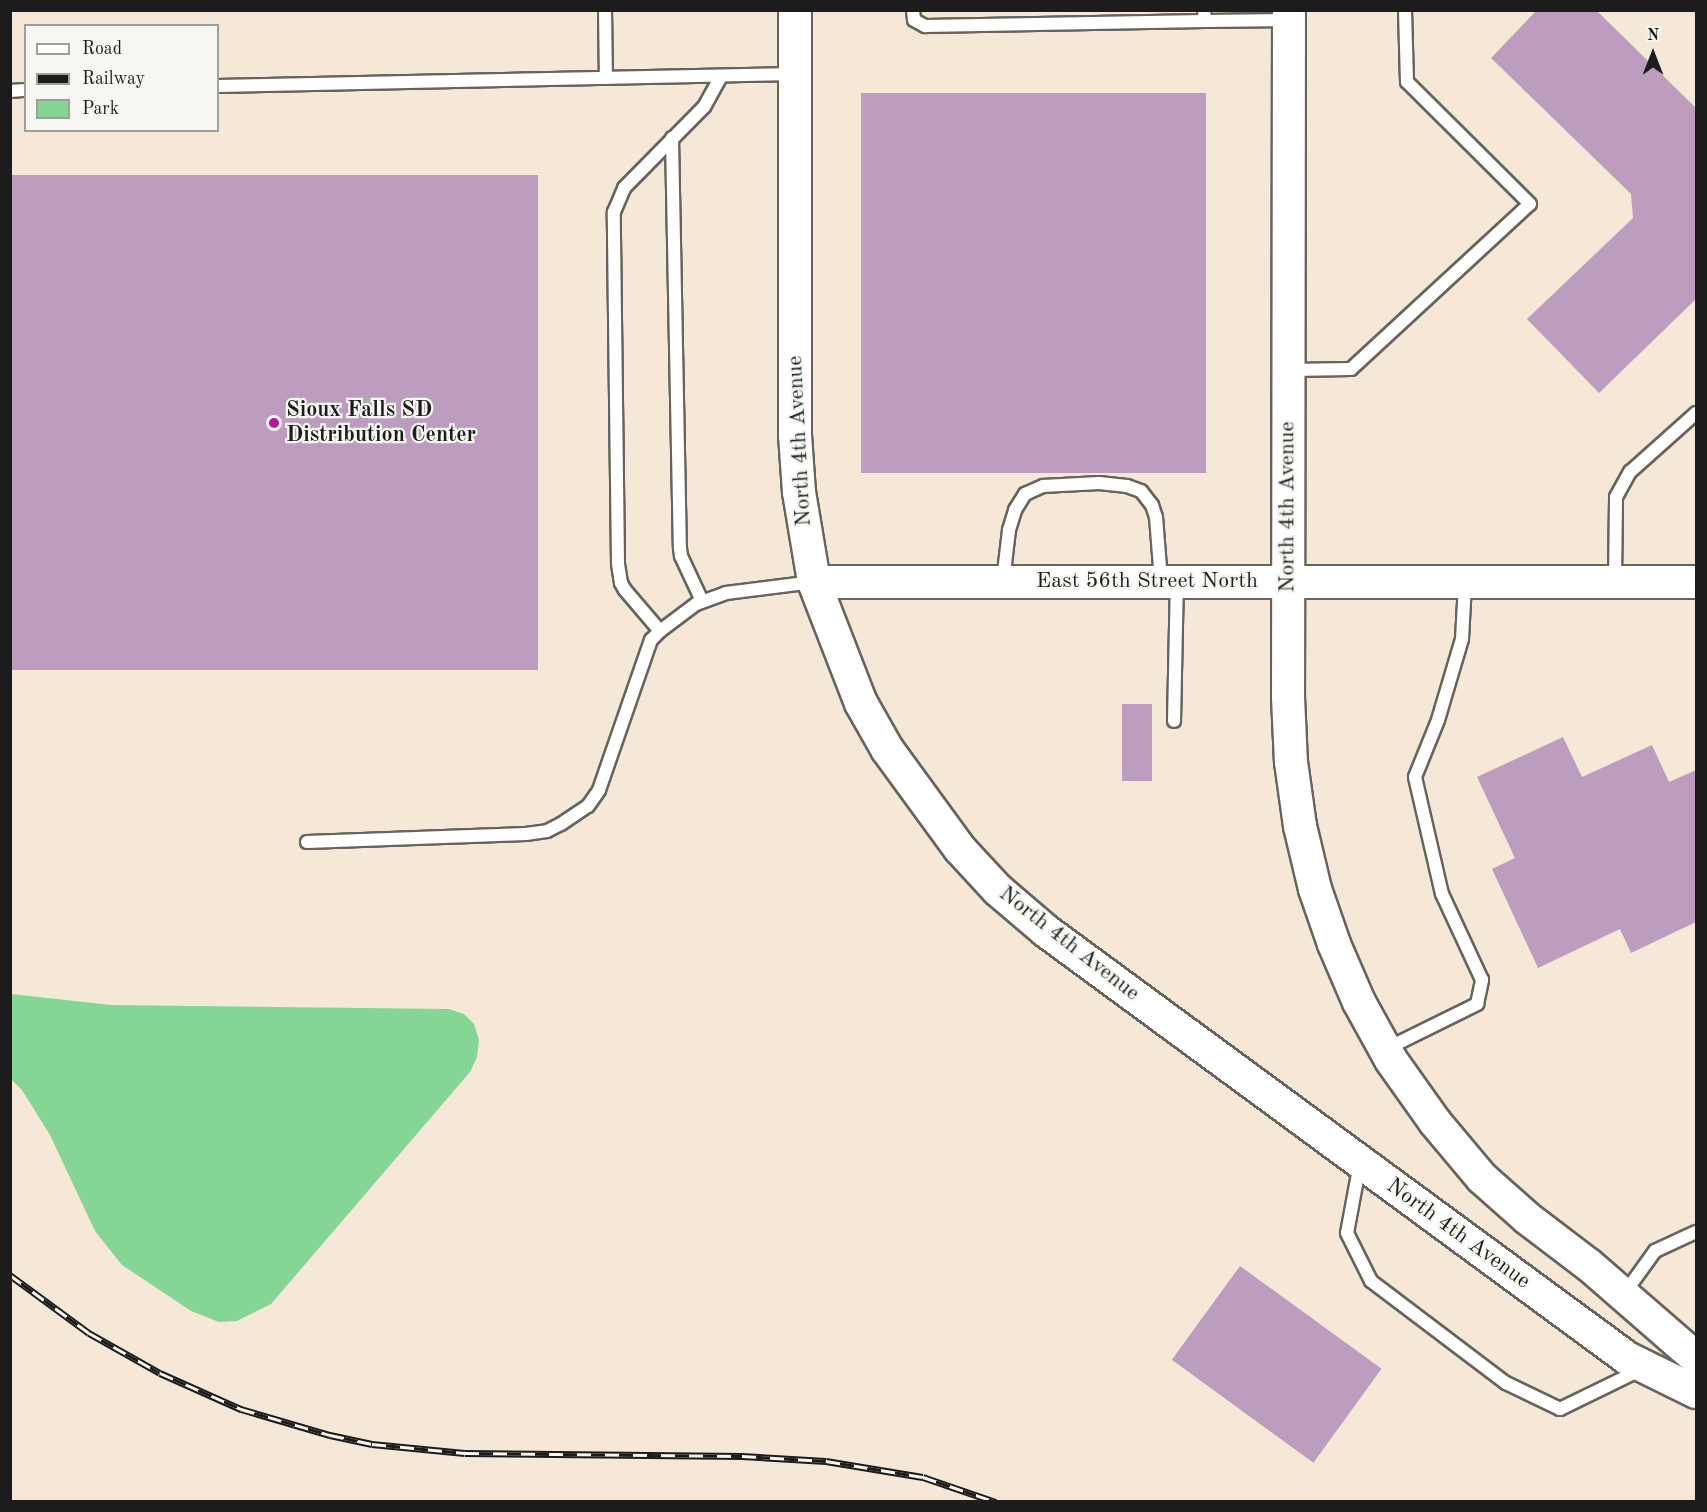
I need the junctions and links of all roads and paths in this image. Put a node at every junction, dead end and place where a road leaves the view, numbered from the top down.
1 (605, 10) edge
2 (795, 10) edge
3 (913, 10) edge
4 (1405, 10) edge
5 (1289, 15) edge
6 (1204, 16) edge
7 (795, 74) junction
8 (721, 76) junction
9 (606, 78) junction
10 (219, 86) edge
11 (672, 138) junction
12 (1288, 370) junction
13 (1696, 413) edge
14 (814, 582) junction
15 (1003, 582) junction
16 (1169, 582) junction
17 (1288, 582) junction
18 (1465, 582) junction
19 (1615, 582) junction
20 (1696, 582) edge
21 (702, 602) junction
22 (660, 631) junction
23 (1174, 721) dead end
24 (307, 842) dead end
25 (1385, 1050) junction
26 (1360, 1162) junction
27 (1696, 1232) edge
28 (1624, 1294) junction
29 (1696, 1358) edge
30 (1646, 1367) junction
31 (1696, 1392) edge

1 - 9 lane
2 - 7 street, North 4th Avenue
3 - 6 lane
4 - 12 lane
5 - 6 lane
5 - 12 street, North 4th Avenue
7 - 8 lane
7 - 14 street, North 4th Avenue
8 - 9 lane
8 - 11 lane
9 - 10 lane
11 - 21 lane
11 - 22 lane
12 - 17 street, North 4th Avenue
13 - 19 lane
14 - 15 street, East 56th Street North
14 - 21 lane
14 - 26 street, North 4th Avenue
15 - 16 street, East 56th Street North
15 - 16 lane
16 - 17 street, East 56th Street North
16 - 23 lane
17 - 18 street, East 56th Street North
17 - 25 street, North 4th Avenue
18 - 19 street, East 56th Street North
18 - 25 lane
19 - 20 street, East 56th Street North
21 - 22 lane
22 - 24 lane
25 - 28 street, North 4th Avenue
26 - 30 street, North 4th Avenue
26 - 30 lane
27 - 28 lane
28 - 29 street, North 4th Avenue
30 - 31 street, North 4th Avenue

